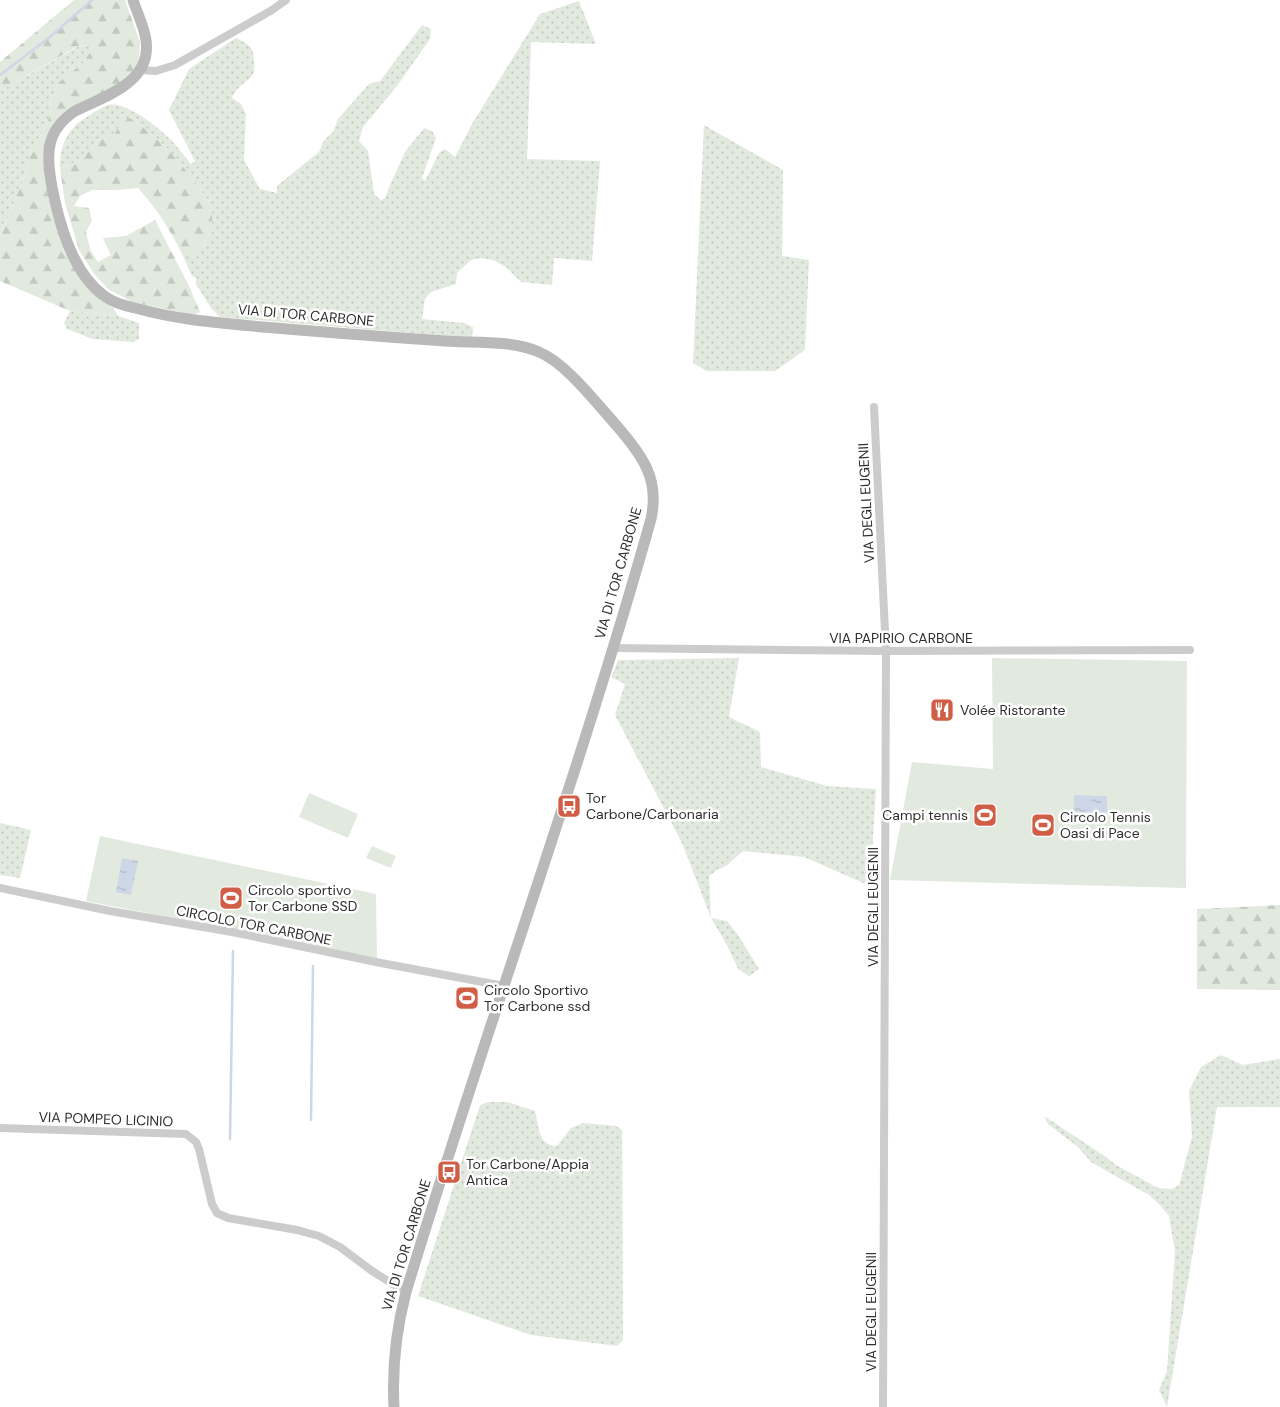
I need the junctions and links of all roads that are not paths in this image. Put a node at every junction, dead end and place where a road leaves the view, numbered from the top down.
1 (132, 0) edge
2 (286, 0) edge
3 (141, 70) junction
4 (874, 407) dead end
5 (613, 648) junction
6 (1190, 650) dead end
7 (886, 651) junction
8 (0, 888) edge
9 (504, 986) junction
10 (0, 1128) edge
11 (406, 1292) junction
12 (394, 1407) edge
13 (883, 1407) edge

1 - 3 main road
2 - 3 street
3 - 5 main road, VIA DI TOR CARBONE
4 - 7 street, VIA DEGLI EUGENII
5 - 7 street, VIA PAPIRIO CARBONE
5 - 9 main road, VIA DI TOR CARBONE
6 - 7 street, VIA PAPIRIO CARBONE
7 - 13 street, VIA DEGLI EUGENII
8 - 9 street, CIRCOLO TOR CARBONE
9 - 11 main road, VIA DI TOR CARBONE
10 - 11 street, VIA POMPEO LICINIO
11 - 12 main road, VIA DI TOR CARBONE

